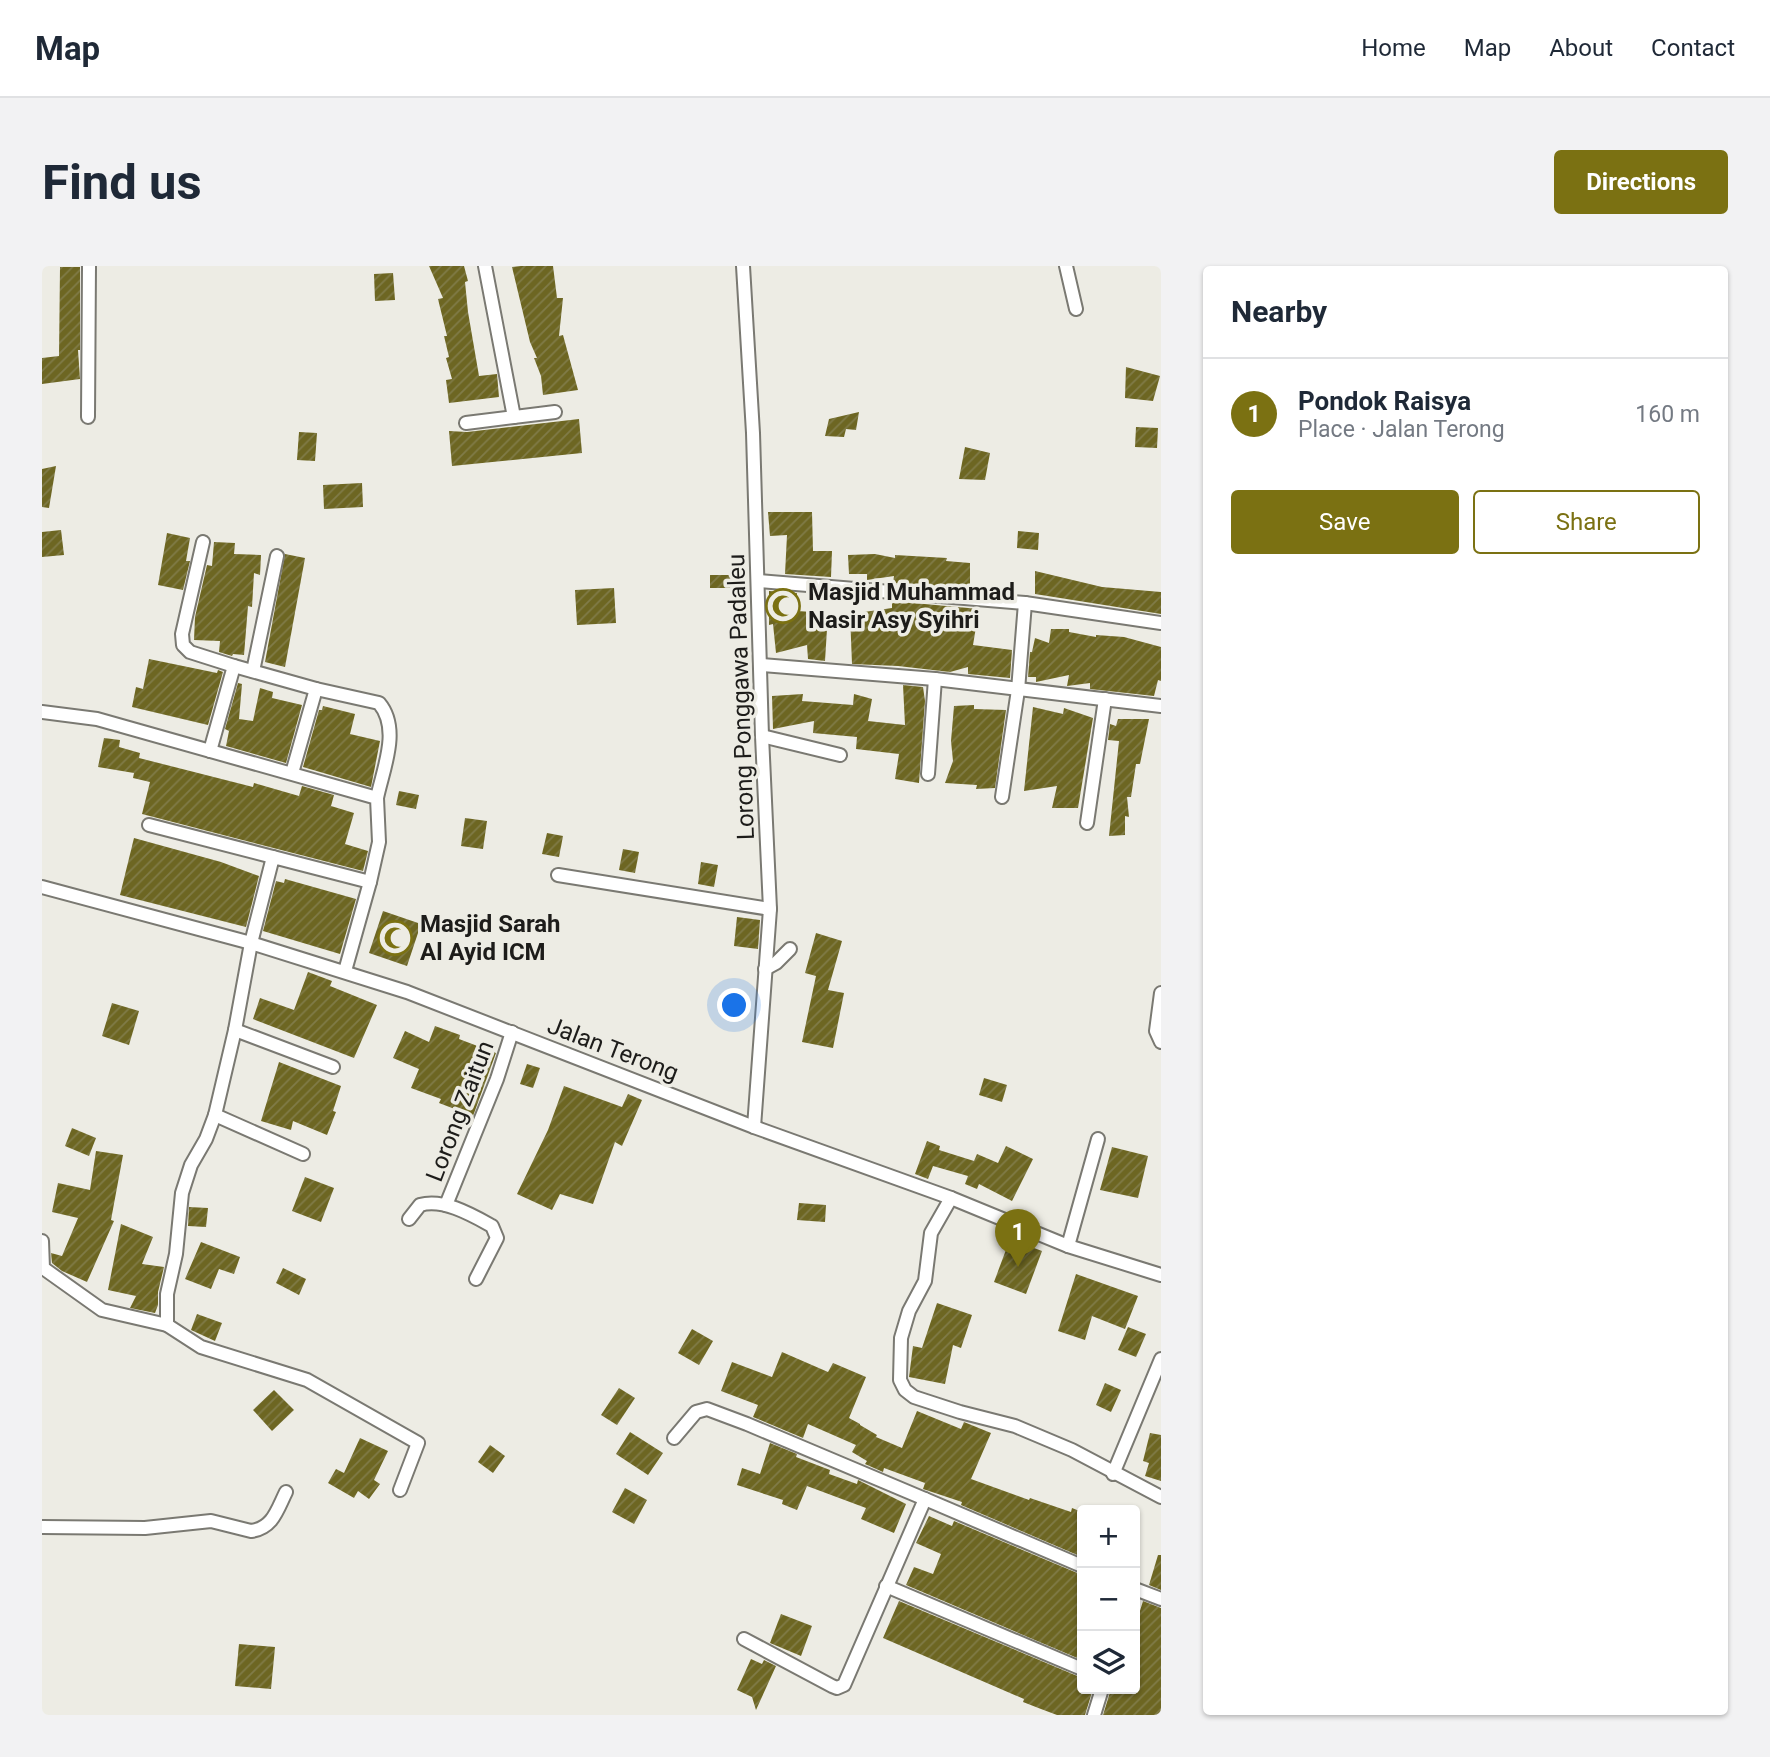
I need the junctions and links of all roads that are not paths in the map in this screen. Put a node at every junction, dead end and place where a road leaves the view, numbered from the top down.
1 (89, 266) edge
2 (485, 266) edge
3 (743, 266) edge
4 (1066, 266) edge
5 (1076, 309) dead end
6 (555, 412) dead end
7 (88, 417) dead end
8 (514, 417) junction
9 (466, 423) dead end
10 (203, 542) dead end
11 (277, 556) dead end
12 (759, 581) junction
13 (1025, 603) junction
14 (1161, 622) edge
15 (761, 665) junction
16 (234, 666) junction
17 (253, 671) junction
18 (935, 679) junction
19 (316, 689) junction
20 (1018, 690) junction
21 (1105, 699) junction
22 (1161, 706) edge
23 (42, 712) edge
24 (762, 736) junction
25 (210, 751) junction
26 (840, 755) dead end
27 (292, 773) junction
28 (928, 774) dead end
29 (1002, 797) dead end
30 (377, 798) junction
31 (1087, 824) dead end
32 (149, 825) dead end
33 (273, 857) junction
34 (558, 875) dead end
35 (370, 881) junction
36 (42, 887) edge
37 (770, 909) junction
38 (251, 943) junction
39 (790, 949) dead end
40 (765, 969) junction
41 (345, 971) junction
42 (1161, 993) edge
43 (235, 1030) junction
44 (512, 1032) junction
45 (1161, 1041) edge
46 (333, 1066) dead end
47 (215, 1115) junction
48 (754, 1127) junction
49 (1098, 1139) dead end
50 (303, 1154) dead end
51 (951, 1198) junction
52 (446, 1205) junction
53 (409, 1219) dead end
54 (42, 1241) edge
55 (1068, 1246) junction
56 (1161, 1275) edge
57 (476, 1279) dead end
58 (167, 1325) junction
59 (1161, 1359) edge
60 (674, 1438) dead end
61 (1113, 1474) junction
62 (400, 1490) dead end
63 (286, 1492) dead end
64 (1161, 1497) edge
65 (925, 1499) junction
66 (42, 1527) edge
67 (1077, 1564) edge
68 (886, 1586) junction
69 (1140, 1591) edge
70 (1161, 1599) edge
71 (744, 1639) dead end
72 (1077, 1666) edge
73 (1100, 1694) edge
74 (1094, 1715) edge

1 - 7 street
2 - 8 street
3 - 12 street, Lorong Ponggawa Padaleu
4 - 5 street
6 - 8 street
8 - 9 street
10 - 16 street
11 - 17 street
12 - 13 street
12 - 15 street, Lorong Ponggawa Padaleu
13 - 14 street
13 - 20 street
15 - 18 street
15 - 24 street, Lorong Ponggawa Padaleu
16 - 17 street
16 - 25 street
17 - 19 street
18 - 20 street
18 - 28 street
19 - 27 street
19 - 30 street
20 - 21 street
20 - 29 street
21 - 22 street
21 - 31 street
23 - 25 street
24 - 26 street
24 - 37 street, Lorong Ponggawa Padaleu
25 - 27 street
27 - 30 street
30 - 35 street
32 - 33 street
33 - 35 street
33 - 38 street
34 - 37 street
35 - 41 street
36 - 38 street, Jalan Terong
37 - 40 street, Lorong Ponggawa Padaleu
38 - 41 street, Jalan Terong
38 - 43 street
39 - 40 street
40 - 48 street, Lorong Ponggawa Padaleu
41 - 44 street, Jalan Terong
42 - 45 street
43 - 46 street
43 - 47 street
44 - 48 street, Jalan Terong
44 - 52 street, Lorong Zaitun
47 - 50 street
47 - 58 street
48 - 51 street, Jalan Terong
49 - 55 street
51 - 55 street, Jalan Terong
51 - 61 street
52 - 53 street
52 - 57 street
54 - 58 street
55 - 56 street, Jalan Terong
58 - 62 street
59 - 61 street
60 - 65 street
61 - 64 street
63 - 66 street
65 - 67 street
65 - 68 street
68 - 71 street
68 - 72 street
69 - 70 street
73 - 74 street

